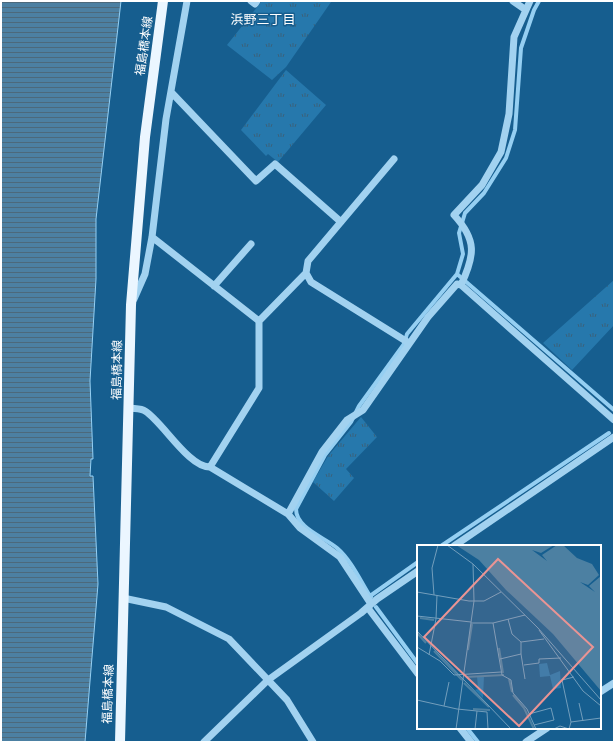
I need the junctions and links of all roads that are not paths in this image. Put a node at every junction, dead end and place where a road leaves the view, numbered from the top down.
1 (163, 1) edge
2 (186, 1) edge
3 (251, 1) edge
4 (257, 1) edge
5 (513, 1) edge
6 (530, 1) edge
7 (526, 10) junction
8 (170, 92) junction
9 (394, 159) dead end
10 (341, 222) junction
11 (152, 237) junction
12 (251, 244) dead end
13 (306, 273) junction
14 (462, 282) junction
15 (214, 286) junction
16 (131, 305) junction
17 (259, 322) junction
18 (406, 342) junction
19 (129, 408) junction
20 (614, 420) edge
21 (614, 437) edge
22 (210, 468) junction
23 (288, 514) junction
24 (455, 545) edge
25 (417, 572) edge
26 (123, 598) junction
27 (369, 606) junction
28 (417, 673) edge
29 (268, 680) junction
30 (614, 683) edge
31 (601, 691) edge
32 (461, 729) edge
33 (546, 729) edge
34 (120, 742) edge
35 (204, 742) edge
36 (314, 742) edge
37 (471, 742) edge
38 (526, 742) edge

1 - 16 main road, 福島橋本線
2 - 8 street
3 - 4 street
5 - 7 street
6 - 7 street
7 - 14 street
8 - 10 street
8 - 11 street
9 - 10 street
10 - 13 street
11 - 15 street
11 - 16 street
12 - 15 street
13 - 17 street
13 - 18 street
14 - 18 street
14 - 20 street
15 - 17 street
16 - 19 main road, 福島橋本線
17 - 22 street
18 - 23 street
19 - 22 street
19 - 26 main road, 福島橋本線
21 - 24 street
22 - 23 street
23 - 27 street
25 - 27 street
26 - 29 street
26 - 34 main road, 福島橋本線
27 - 28 street
27 - 29 street
29 - 35 street
29 - 36 street
30 - 31 street
32 - 37 street
33 - 38 street

